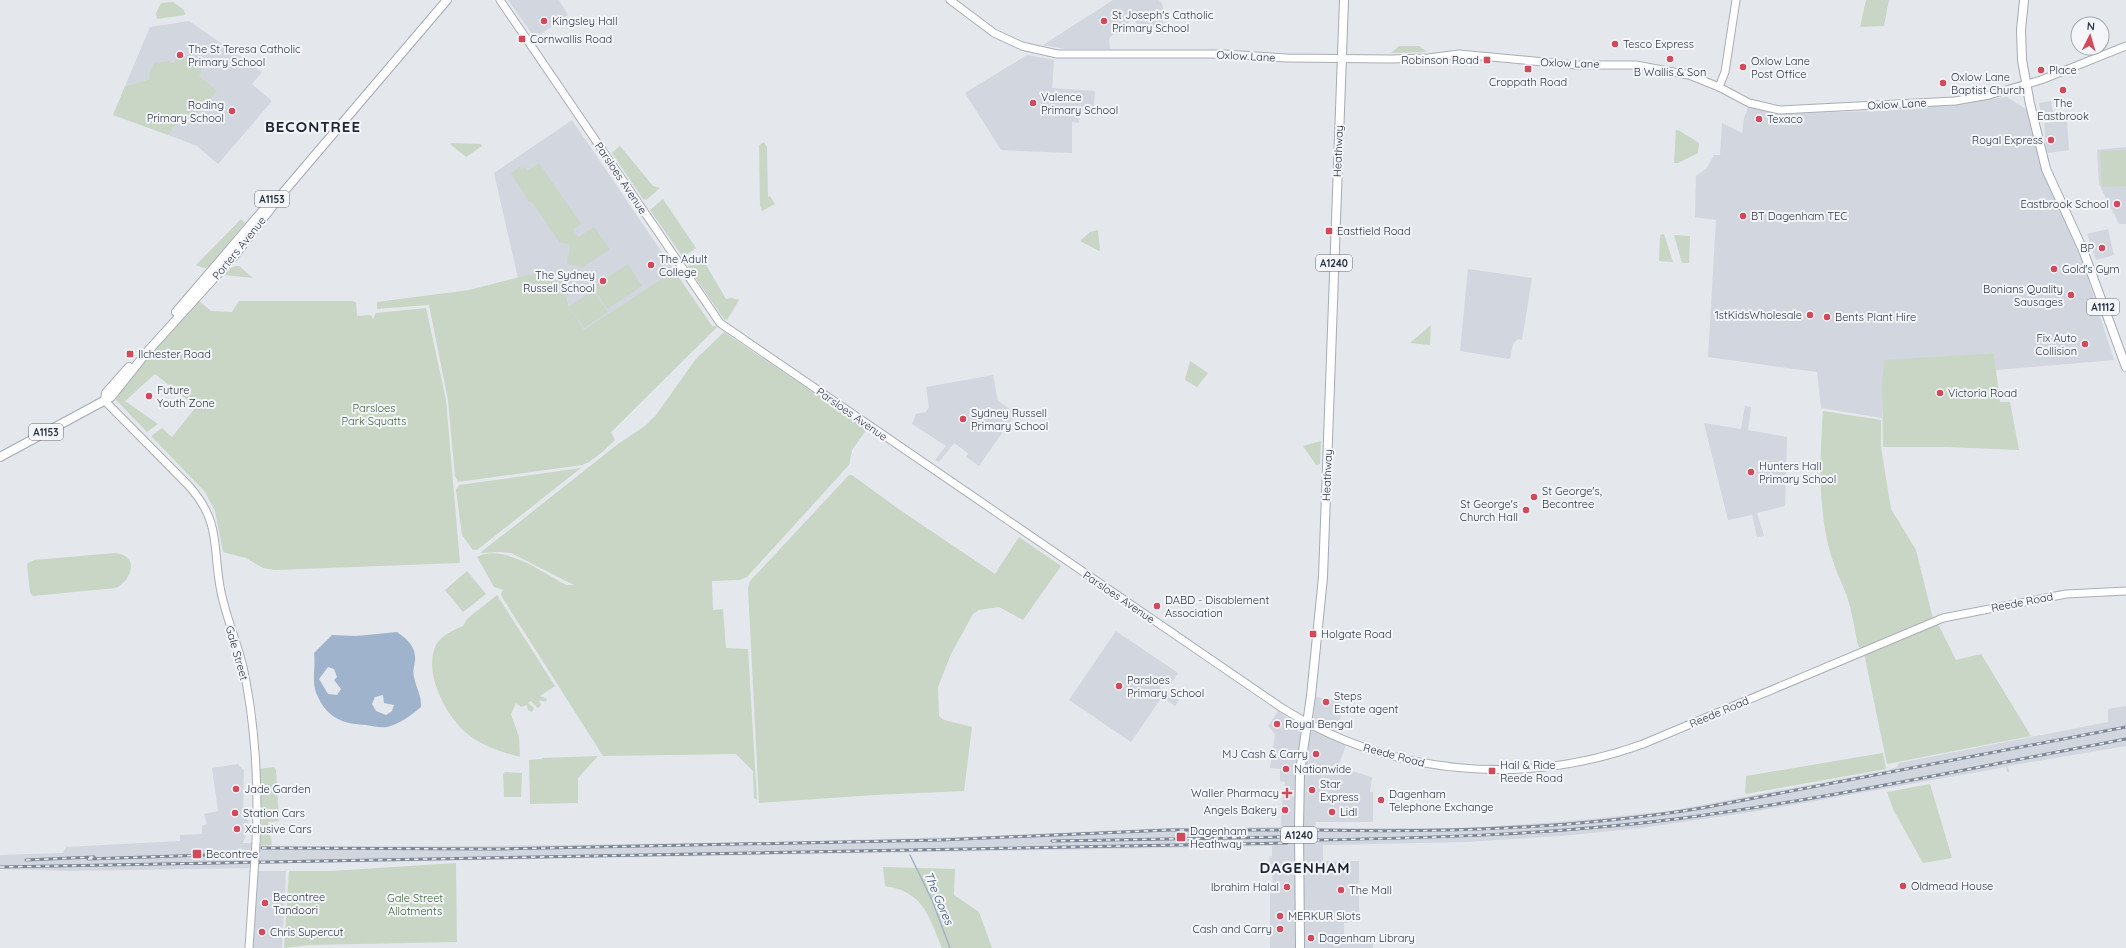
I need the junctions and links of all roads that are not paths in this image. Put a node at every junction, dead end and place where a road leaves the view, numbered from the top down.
1 (442, 0) edge
2 (447, 0) edge
3 (500, 0) edge
4 (950, 0) edge
5 (1344, 0) edge
6 (1736, 0) edge
7 (2024, 0) edge
8 (2126, 46) edge
9 (1341, 58) junction
10 (2027, 85) junction
11 (1719, 86) junction
12 (2126, 367) edge
13 (105, 400) junction
14 (0, 457) edge
15 (2126, 591) edge
16 (1308, 723) junction
17 (249, 948) edge
18 (1300, 948) edge

1 - 13 main road, Porters Avenue / A1153
2 - 13 main road, Porters Avenue / A1153
3 - 16 street, Parsloes Avenue
4 - 9 street, Oxlow Lane
5 - 9 main road, Heathway / A1240
6 - 11 street
7 - 10 main road, A1112
8 - 10 street, Oxlow Lane
9 - 11 street, Oxlow Lane
9 - 16 main road, Heathway / A1240
10 - 11 street, Oxlow Lane
10 - 12 main road, A1112
13 - 14 main road, Porters Avenue / A1153
13 - 17 street, Gale Street, bridge
15 - 16 street, Reede Road
16 - 18 main road, Heathway / A1240

